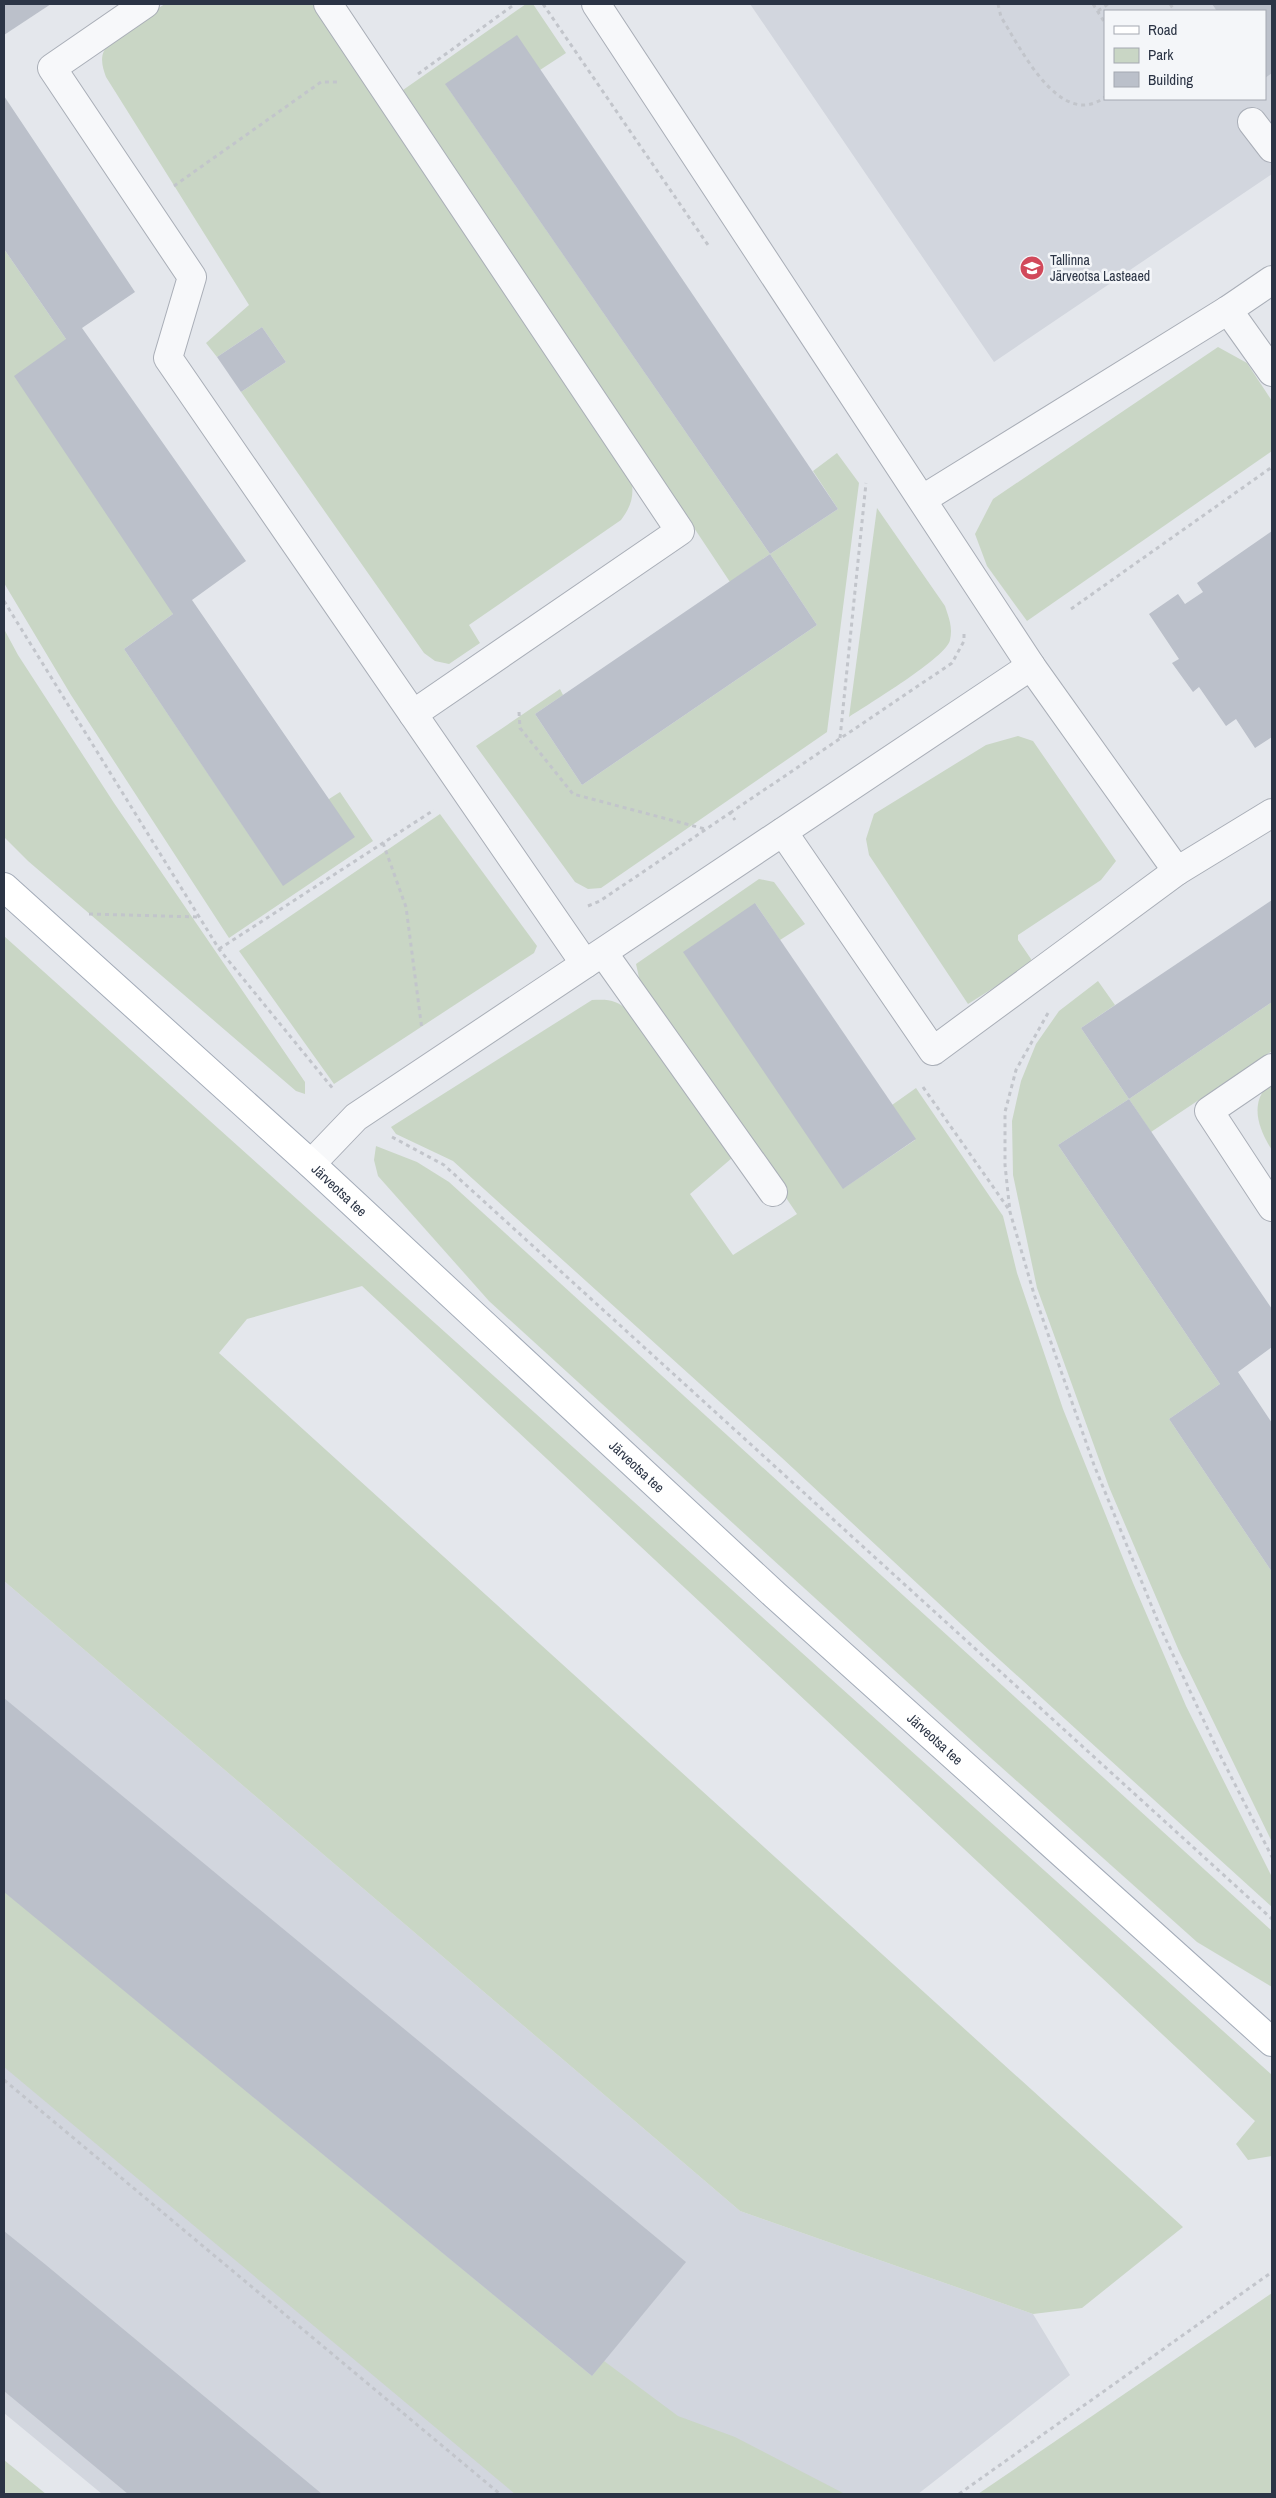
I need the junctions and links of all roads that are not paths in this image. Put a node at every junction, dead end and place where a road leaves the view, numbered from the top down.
1 (146, 4) edge
2 (328, 4) edge
3 (596, 4) edge
4 (1252, 122) dead end
5 (1272, 148) edge
6 (1272, 280) edge
7 (1228, 310) junction
8 (1272, 372) edge
9 (923, 499) junction
10 (1031, 666) junction
11 (414, 714) junction
12 (1272, 813) edge
13 (783, 832) junction
14 (1177, 871) junction
15 (4, 887) edge
16 (594, 959) junction
17 (1272, 1068) edge
18 (311, 1164) junction
19 (773, 1192) dead end
20 (1272, 1207) edge
21 (1272, 2042) edge

1 - 11 street
2 - 11 street
3 - 9 street
4 - 5 street
6 - 7 street
7 - 8 street
7 - 9 street
9 - 10 street
10 - 13 street
10 - 14 street
11 - 16 street
12 - 14 street
13 - 14 street
13 - 16 street
15 - 18 main road, Järveotsa tee
16 - 18 street
16 - 19 street
17 - 20 street
18 - 21 main road, Järveotsa tee

